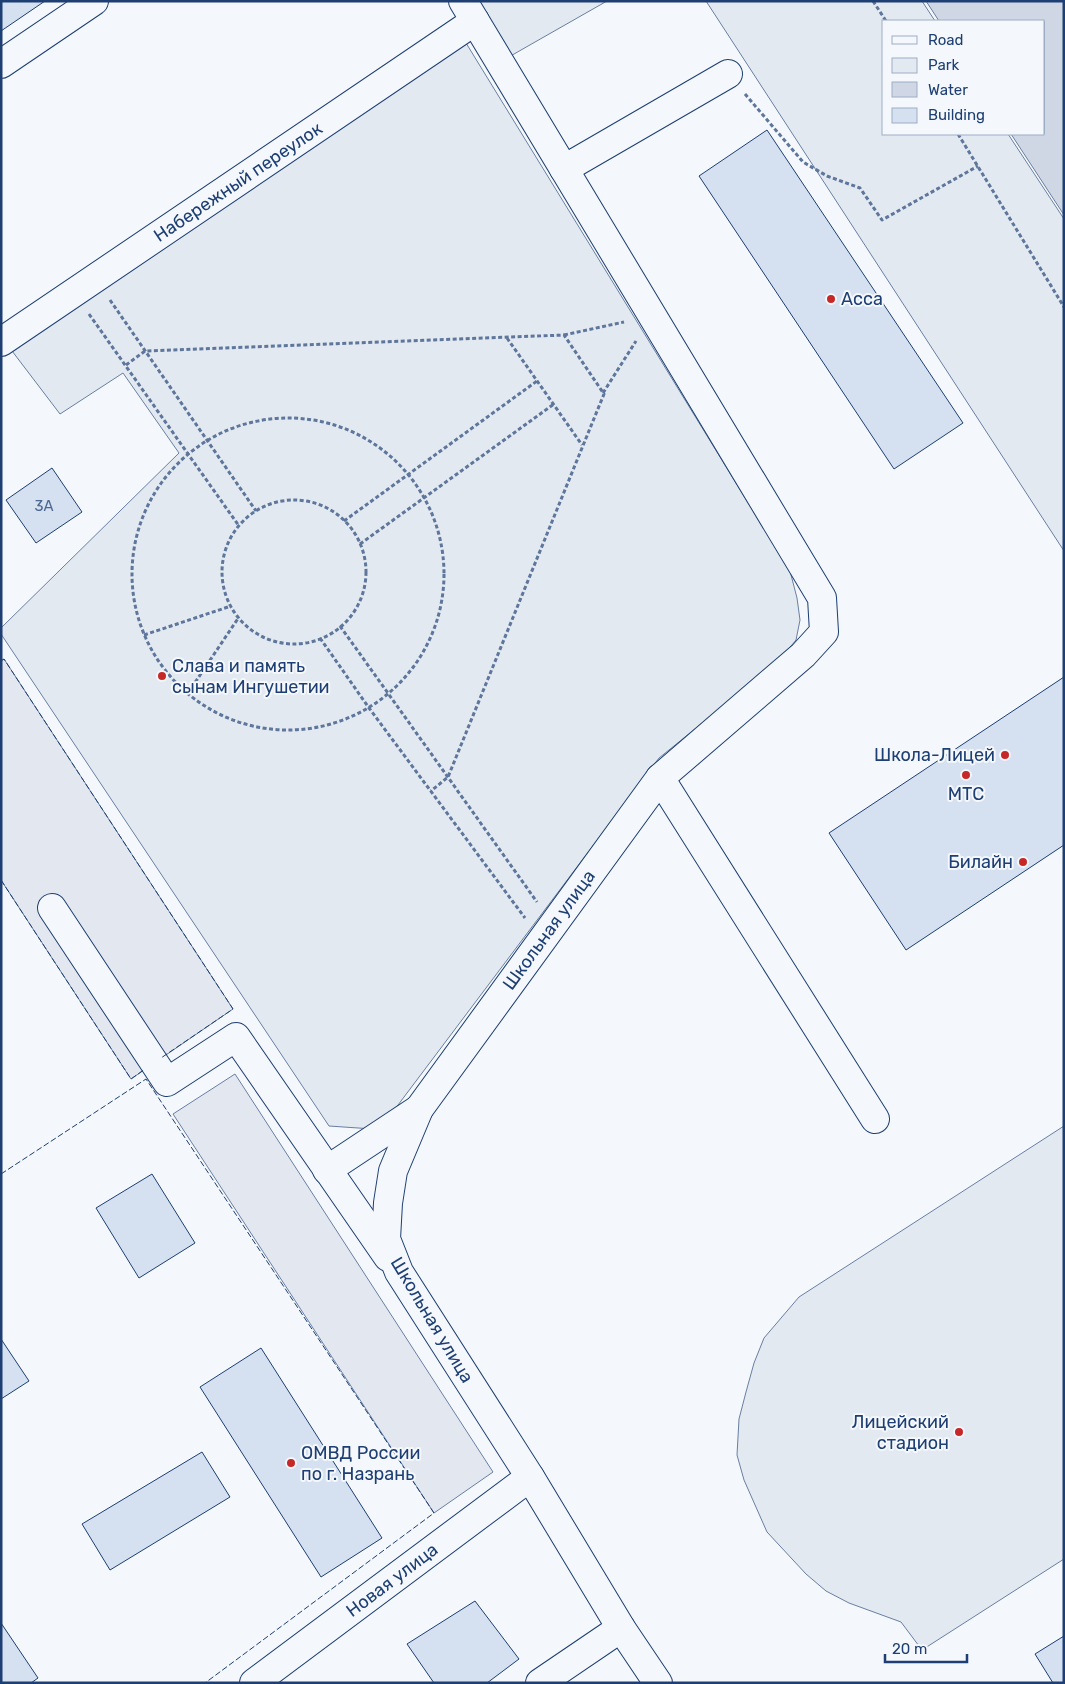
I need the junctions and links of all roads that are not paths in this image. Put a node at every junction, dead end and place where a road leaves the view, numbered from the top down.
1 (94, 1) edge
2 (469, 11) edge
3 (1, 64) edge
4 (728, 74) road end
5 (564, 169) junction
6 (1, 342) edge
7 (660, 778) junction
8 (52, 908) dead end
9 (419, 1109) junction
10 (875, 1119) dead end
11 (327, 1170) junction
12 (399, 1272) junction
13 (530, 1477) junction
14 (621, 1628) junction
15 (254, 1683) edge
16 (540, 1683) edge
17 (658, 1683) edge

1 - 3 street
2 - 5 street
2 - 6 street, Набережный переулок
4 - 5 street
5 - 7 street, Школьная улица
7 - 9 street, Школьная улица
7 - 10 street
8 - 11 street
9 - 11 street
9 - 12 street, Школьная улица
11 - 12 street
12 - 13 street, Школьная улица
13 - 14 street, Школьная улица
13 - 15 street, Новая улица
14 - 16 street
14 - 17 street, Школьная улица

